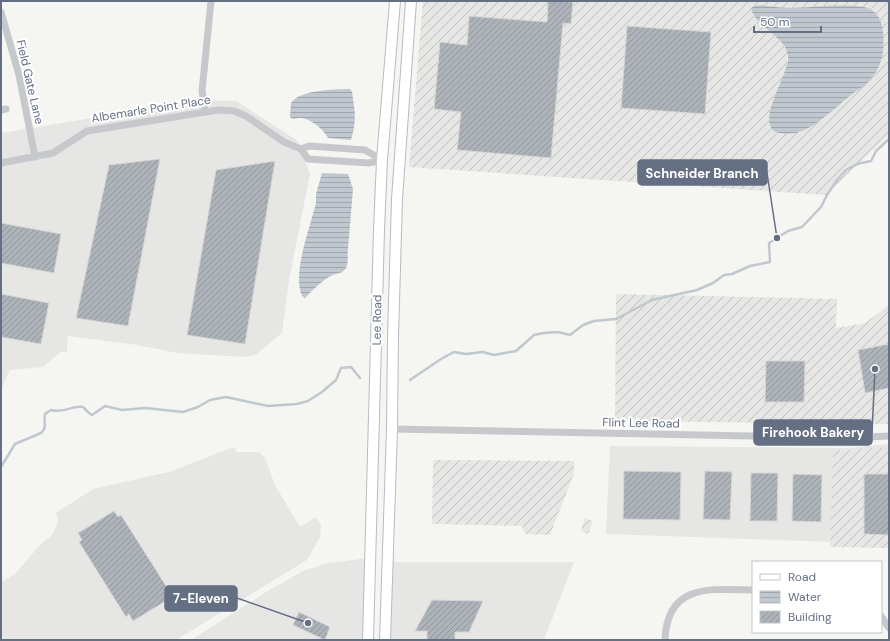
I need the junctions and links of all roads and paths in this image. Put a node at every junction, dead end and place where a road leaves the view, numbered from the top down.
1 (211, 1) edge
2 (395, 1) edge
3 (411, 1) edge
4 (1, 12) edge
5 (4, 34) edge
6 (205, 111) junction
7 (301, 149) junction
8 (35, 157) junction
9 (382, 160) junction
10 (1, 163) edge
11 (392, 430) junction
12 (889, 436) edge
13 (752, 590) edge
14 (882, 618) edge
15 (889, 628) edge
16 (368, 640) edge
17 (385, 640) edge
18 (665, 640) edge

1 - 6 street
2 - 9 street, Lee Road
3 - 11 street, Lee Road
4 - 5 street, Field Gate Lane
5 - 8 street, Field Gate Lane
6 - 7 street, Albemarle Point Place
6 - 8 street, Albemarle Point Place
7 - 9 street, Albemarle Point Place
7 - 9 street, Albemarle Point Place
8 - 10 street, Albemarle Point Place
9 - 16 street, Lee Road
11 - 12 street, Flint Lee Road
11 - 17 street, Lee Road
13 - 18 street
14 - 15 street

